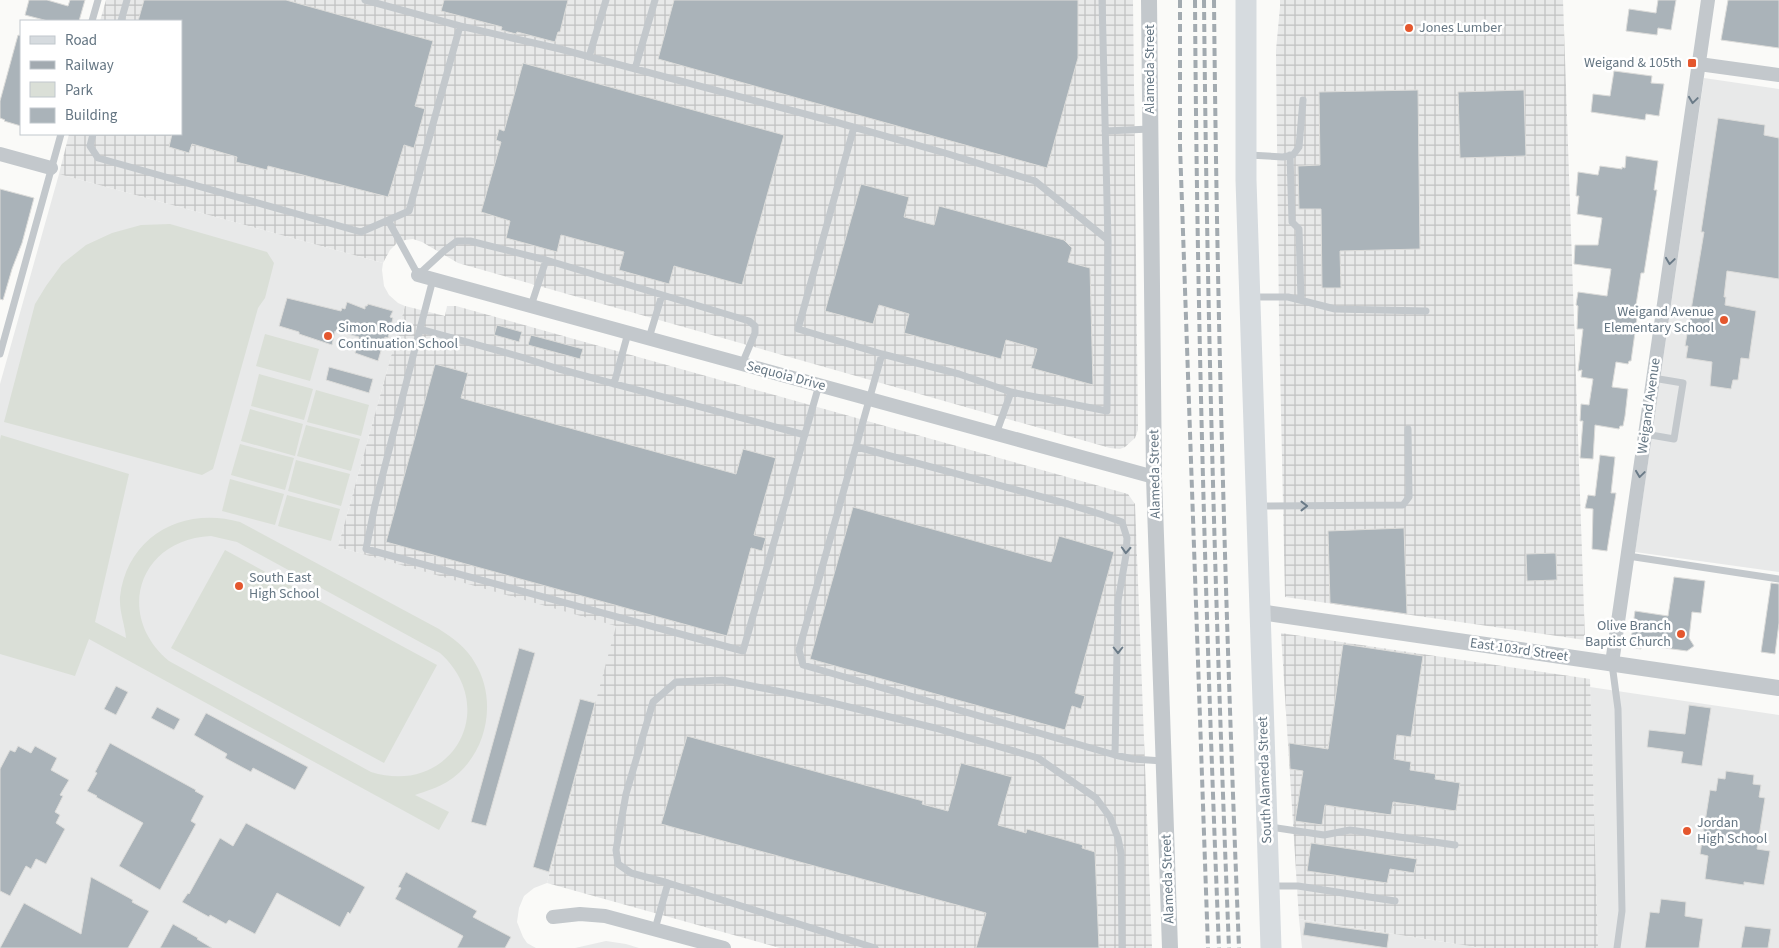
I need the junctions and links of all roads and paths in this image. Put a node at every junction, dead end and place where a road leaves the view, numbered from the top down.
1 (98, 0) edge
2 (127, 0) edge
3 (365, 0) edge
4 (606, 0) edge
5 (655, 0) edge
6 (1102, 0) edge
7 (1149, 0) edge
8 (1246, 0) edge
9 (1708, 0) edge
10 (92, 20) edge
11 (121, 20) edge
12 (460, 26) junction
13 (590, 57) junction
14 (1699, 64) junction
15 (635, 69) junction
16 (1779, 75) edge
17 (1303, 100) dead end
18 (854, 127) junction
19 (1150, 129) junction
20 (1105, 131) junction
21 (61, 135) edge
22 (93, 135) edge
23 (0, 154) edge
24 (1246, 155) junction
25 (1290, 155) junction
26 (51, 168) junction
27 (388, 220) junction
28 (1108, 240) junction
29 (546, 260) junction
30 (418, 275) junction
31 (433, 279) junction
32 (662, 295) junction
33 (1249, 297) junction
34 (1301, 300) junction
35 (531, 306) junction
36 (1426, 312) dead end
37 (420, 329) junction
38 (628, 333) junction
39 (649, 338) junction
40 (0, 354) edge
41 (882, 354) junction
42 (742, 364) junction
43 (1654, 378) junction
44 (614, 384) junction
45 (819, 385) junction
46 (1011, 392) junction
47 (869, 399) junction
48 (1408, 429) dead end
49 (996, 434) junction
50 (1645, 434) junction
51 (805, 435) junction
52 (857, 447) junction
53 (1154, 477) junction
54 (1255, 506) junction
55 (1628, 556) junction
56 (1779, 579) edge
57 (1260, 612) junction
58 (1612, 664) junction
59 (1779, 688) edge
60 (1115, 754) junction
61 (1164, 761) junction
62 (1267, 827) junction
63 (1455, 845) dead end
64 (668, 883) junction
65 (1269, 886) junction
66 (1395, 901) dead end
67 (553, 917) dead end
68 (655, 929) junction
69 (724, 948) edge
70 (874, 948) edge
71 (1122, 948) edge
72 (1170, 948) edge
73 (1271, 948) edge
74 (1617, 948) edge

1 - 10 lane
2 - 11 lane
3 - 12 lane
4 - 13 lane
5 - 15 lane
6 - 20 lane
7 - 19 street, Alameda Street
8 - 24 main road
9 - 14 street, Weigand Avenue
12 - 13 lane
12 - 27 lane
13 - 15 lane
14 - 16 street
14 -> 43 street, Weigand Avenue
15 - 18 lane
17 - 25 lane
18 - 28 lane
18 - 41 lane
19 - 20 lane
19 - 53 street, Alameda Street
20 - 28 lane
21 - 26 lane
22 - 27 lane
23 - 26 street
24 - 25 lane
24 - 33 main road
25 - 34 lane
26 - 40 lane
27 - 30 lane
28 - 46 lane
29 - 30 lane
29 - 32 lane
29 - 35 lane
30 - 31 street, Sequoia Drive
31 - 35 street, Sequoia Drive
31 - 37 lane
32 - 39 lane
32 - 42 lane
33 - 34 lane
33 - 54 main road
34 - 36 lane
35 - 38 street, Sequoia Drive
37 - 44 lane
37 - 51 lane
38 - 39 street, Sequoia Drive
38 - 44 lane
39 - 42 street, Sequoia Drive
41 - 46 lane
41 - 47 lane
42 - 45 street, Sequoia Drive
43 - 50 street, Weigand Avenue
43 - 50 lane
44 - 51 lane
45 - 47 street, Sequoia Drive
45 - 51 lane
46 - 49 lane
47 - 49 street, Sequoia Drive
47 - 52 lane
54 -> 48 lane
49 - 53 street, Sequoia Drive
50 -> 55 street, Weigand Avenue
52 -> 60 lane
52 - 60 lane
53 - 61 street, Alameda Street
54 - 57 main road
55 - 56 lane
55 - 58 street, Weigand Avenue
57 - 58 street, East 103rd Street
57 - 62 main road, South Alameda Street
58 - 59 street, East 103rd Street
58 - 74 lane
60 - 61 lane
61 - 72 street, Alameda Street
62 - 63 lane
62 - 65 main road, South Alameda Street
64 - 68 lane
64 - 70 lane
64 - 71 lane
65 - 66 lane
65 - 73 main road, South Alameda Street
67 - 68 street
68 - 69 street

